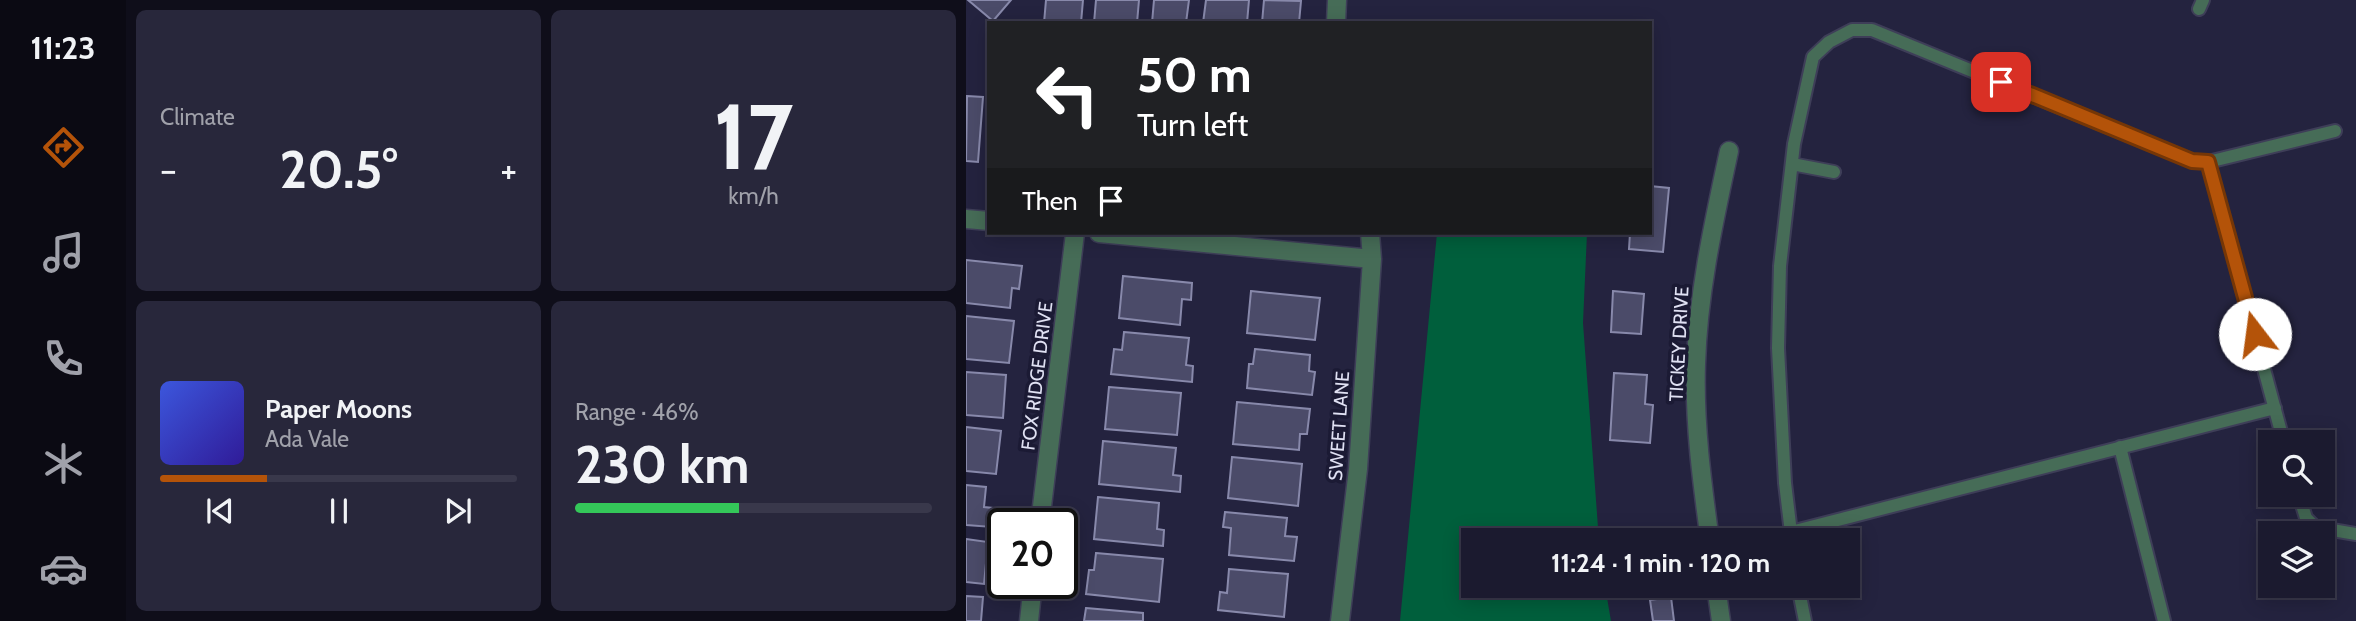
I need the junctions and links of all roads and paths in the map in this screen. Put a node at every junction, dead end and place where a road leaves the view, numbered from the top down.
1 (1337, 0) edge
2 (1336, 21) edge
3 (2335, 131) dead end
4 (1729, 151) dead end
5 (2208, 162) junction
6 (1792, 164) junction
7 (1835, 172) dead end
8 (966, 219) edge
9 (987, 221) edge
10 (1075, 235) edge
11 (1120, 235) edge
12 (1370, 235) edge
13 (1372, 259) junction
14 (2275, 408) junction
15 (2281, 430) edge
16 (2120, 447) junction
17 (2303, 507) edge
18 (1042, 508) edge
19 (1708, 528) edge
20 (1791, 528) edge
21 (1825, 528) edge
22 (2356, 534) edge
23 (1718, 598) edge
24 (1800, 598) edge
25 (1031, 599) edge
26 (1029, 621) edge
27 (1340, 621) edge
28 (1721, 621) edge
29 (1805, 621) edge
30 (2164, 621) edge

1 - 2 street
3 - 5 lane
4 - 19 street, TICKEY DRIVE
5 - 6 lane
5 - 14 lane
6 - 7 lane
6 - 20 lane
8 - 9 street
10 - 18 street, FOX RIDGE DRIVE
11 - 13 street
12 - 13 street, SWEET LANE
13 - 27 street, SWEET LANE
14 - 15 lane
14 - 16 lane
16 - 21 lane
16 - 30 lane
17 - 22 lane
23 - 28 street
24 - 29 lane
25 - 26 street

